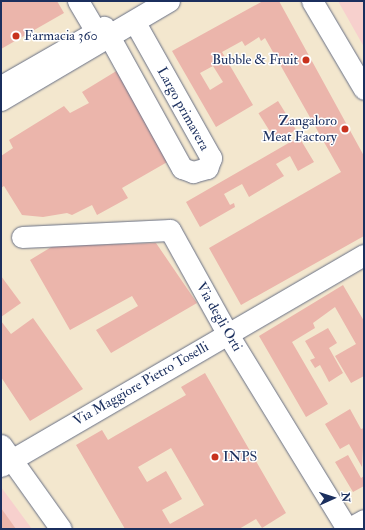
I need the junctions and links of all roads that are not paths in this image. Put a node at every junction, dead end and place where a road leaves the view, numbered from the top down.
1 (78, 1) edge
2 (149, 1) edge
3 (169, 1) edge
4 (312, 1) edge
5 (134, 21) junction
6 (102, 36) junction
7 (1, 86) edge
8 (364, 89) edge
9 (1, 100) edge
10 (22, 237) dead end
11 (364, 255) edge
12 (228, 333) junction
13 (4, 457) edge
14 (364, 520) edge
15 (61, 529) edge
16 (347, 529) edge

1 - 6 street
2 - 6 street
3 - 5 street
4 - 8 street
5 - 6 street
5 - 6 street, Largo primavera
6 - 7 street
6 - 9 street
10 - 12 street, Via degli Orti
11 - 12 street, Via Maggiore Pietro Toselli
12 - 13 street, Via Maggiore Pietro Toselli
12 - 16 street, Via degli Orti
13 - 15 street
14 - 16 street

